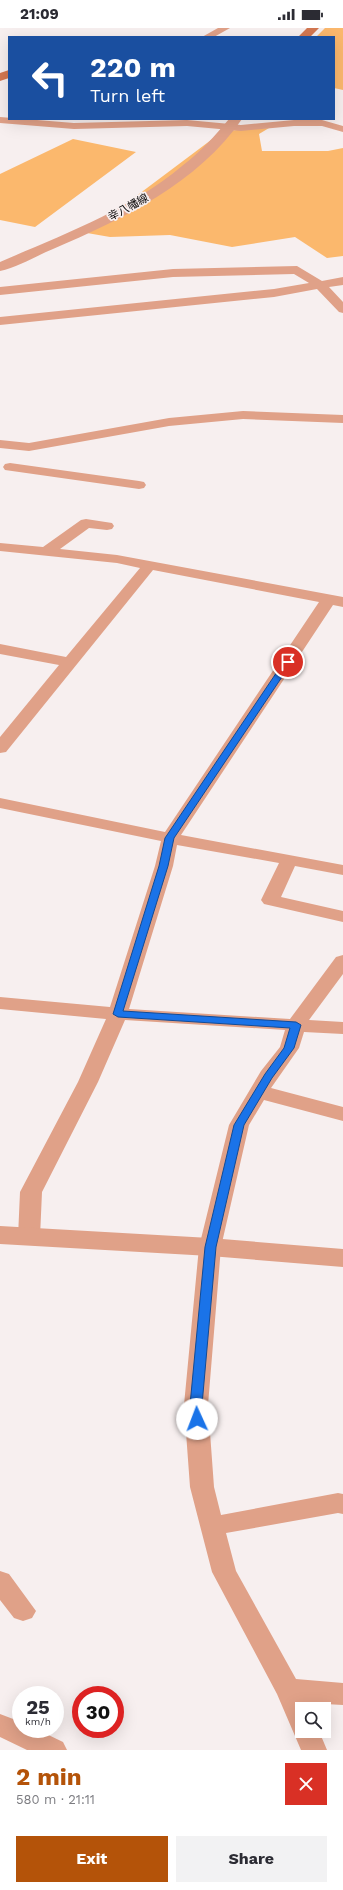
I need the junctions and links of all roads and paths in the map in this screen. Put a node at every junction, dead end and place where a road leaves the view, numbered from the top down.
1 (225, 28) edge
2 (313, 28) edge
3 (209, 36) edge
4 (305, 36) edge
5 (0, 120) edge
6 (233, 124) edge
7 (343, 129) edge
8 (0, 267) edge
9 (343, 281) edge
10 (321, 286) junction
11 (0, 291) edge
12 (343, 309) edge
13 (0, 321) edge
14 (343, 419) edge
15 (0, 444) edge
16 (29, 447) junction
17 (5, 470) edge
18 (139, 485) dead end
19 (107, 526) dead end
20 (0, 547) edge
21 (47, 551) junction
22 (149, 566) junction
23 (336, 600) edge
24 (0, 649) edge
25 (71, 663) junction
26 (0, 748) edge
27 (0, 803) edge
28 (170, 838) junction
29 (289, 860) junction
30 (343, 870) edge
31 (343, 917) edge
32 (343, 961) edge
33 (0, 1003) edge
34 (118, 1014) junction
35 (296, 1025) junction
36 (343, 1028) edge
37 (259, 1092) junction
38 (343, 1114) edge
39 (0, 1235) edge
40 (29, 1237) junction
41 (210, 1247) junction
42 (343, 1258) edge
43 (343, 1504) edge
44 (212, 1526) junction
45 (0, 1580) edge
46 (23, 1611) dead end
47 (288, 1690) junction
48 (343, 1694) edge
49 (295, 1706) edge
50 (0, 1725) edge
51 (309, 1738) edge
52 (54, 1750) edge
53 (314, 1750) edge

1 - 3 street
2 - 4 main road
5 - 6 street
6 - 7 street
6 - 8 street, 幸八幡線
9 - 10 street
10 - 11 street
10 - 12 street
10 - 13 street
14 - 16 street
15 - 16 street
16 - 17 street
17 - 18 street
19 - 21 street
20 - 21 street
21 - 22 street
22 - 23 street
22 - 25 street
23 - 28 street
24 - 25 street
25 - 26 street
27 - 28 street
28 - 29 street
28 - 34 street
29 - 30 street
29 - 31 street
32 - 35 street
33 - 34 street
34 - 35 street
34 - 40 street
35 - 36 street
35 - 37 street
37 - 38 street
37 - 41 street
39 - 40 street
40 - 41 street
41 - 42 street
41 - 44 street
43 - 44 street
44 - 47 street
45 - 46 street
47 - 48 street
47 - 49 street
50 - 52 street
51 - 53 street

